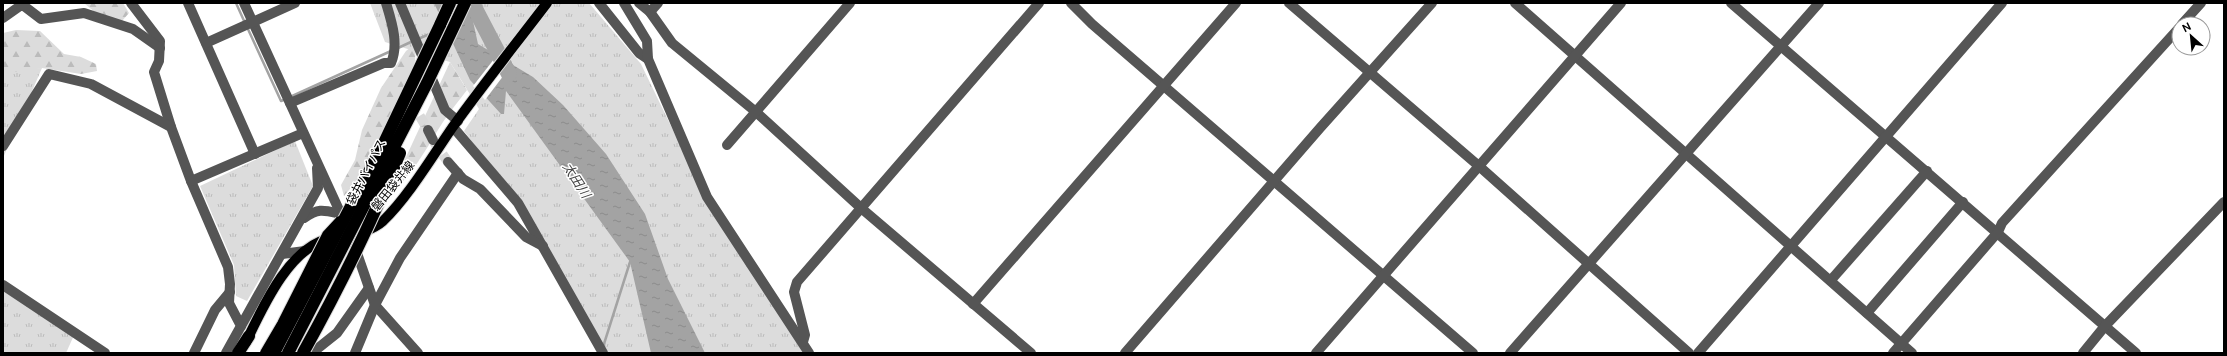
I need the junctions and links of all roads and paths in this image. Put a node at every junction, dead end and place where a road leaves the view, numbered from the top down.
1 (132, 3) edge
2 (188, 3) edge
3 (244, 3) edge
4 (296, 3) edge
5 (386, 3) edge
6 (400, 3) edge
7 (450, 3) edge
8 (465, 3) edge
9 (547, 3) edge
10 (599, 3) edge
11 (624, 3) edge
12 (639, 3) edge
13 (658, 3) edge
14 (850, 3) edge
15 (1039, 3) edge
16 (1071, 3) edge
17 (1236, 3) edge
18 (1289, 3) edge
19 (1432, 3) edge
20 (1515, 3) edge
21 (1621, 3) edge
22 (1731, 3) edge
23 (1819, 3) edge
24 (2002, 3) edge
25 (2201, 3) edge
26 (650, 12) junction
27 (2189, 16) edge
28 (3, 18) edge
29 (252, 22) junction
30 (2171, 37) edge
31 (206, 43) junction
32 (1781, 47) junction
33 (160, 48) junction
34 (1575, 55) junction
35 (648, 59) junction
36 (1370, 73) junction
37 (427, 83) junction
38 (1166, 85) junction
39 (290, 103) junction
40 (756, 112) junction
41 (457, 121) junction
42 (171, 127) junction
43 (428, 130) tunnel mouth
44 (303, 133) junction
45 (1886, 136) junction
46 (433, 140) tunnel mouth
47 (727, 145) dead end
48 (3, 146) edge
49 (255, 154) junction
50 (1685, 154) junction
51 (448, 162) tunnel mouth
52 (317, 163) junction
53 (1480, 167) junction
54 (1927, 171) junction
55 (458, 173) junction
56 (192, 181) junction
57 (1274, 182) junction
58 (1963, 202) junction
59 (2224, 202) edge
60 (861, 208) junction
61 (343, 214) junction
62 (302, 219) junction
63 (1998, 232) junction
64 (351, 236) junction
65 (1791, 245) junction
66 (543, 246) junction
67 (305, 251) junction
68 (282, 254) junction
69 (1589, 262) junction
70 (1384, 277) junction
71 (1831, 280) junction
72 (3, 285) edge
73 (369, 288) junction
74 (230, 292) junction
75 (973, 304) junction
76 (375, 305) junction
77 (1867, 313) junction
78 (241, 326) junction
79 (2106, 326) junction
80 (249, 336) joint
81 (803, 342) junction
82 (1901, 344) junction
83 (105, 353) edge
84 (194, 353) edge
85 (233, 353) edge
86 (265, 353) edge
87 (274, 353) edge
88 (288, 353) edge
89 (303, 353) edge
90 (312, 353) edge
91 (354, 353) edge
92 (418, 353) edge
93 (603, 353) edge
94 (810, 353) edge
95 (1031, 353) edge
96 (1126, 353) edge
97 (1316, 353) edge
98 (1473, 353) edge
99 (1510, 353) edge
100 (1689, 353) edge
101 (1698, 353) edge
102 (1893, 353) edge
103 (1912, 353) edge
104 (2082, 353) edge
105 (2136, 353) edge

1 - 33 street
2 - 31 street
3 - 29 street
4 - 29 street
5 - 39 street
6 - 41 street
7 - 61 highway, 袋井バイパス, bridge
8 - 37 highway, 袋井バイパス, bridge
9 - 41 main road, 磐田袋井線
10 - 35 street
11 - 35 street
12 - 26 street
13 - 26 street
14 - 40 street
15 - 60 street
16 - 38 street
17 - 38 street
18 - 36 street
19 - 36 street
20 - 34 street
21 - 34 street
22 - 32 street
23 - 32 street
24 - 45 street
25 - 27 street
26 - 40 street
28 - 33 street
29 - 31 street
29 - 39 street
30 - 63 street
31 - 49 street
32 - 45 street
32 - 50 street
33 - 42 street
34 - 50 street
34 - 53 street
35 - 81 street
36 - 53 street
36 - 57 street
37 - 88 highway, 袋井バイパス, bridge
37 - 89 highway, bridge
38 - 57 street
38 - 75 street
39 - 44 street
40 - 47 street
40 - 60 street
41 - 64 main road, 磐田袋井線
41 - 66 street
42 - 48 street
42 - 56 street
43 - 46 street
44 - 49 street
44 - 52 street
45 - 54 street
45 - 65 street
49 - 56 street
50 - 65 street
50 - 69 street
51 - 55 street
52 - 61 street
52 - 62 street
53 - 69 street
53 - 70 street
54 - 58 street
54 - 71 street
55 - 66 street
55 - 76 street
56 - 74 street
57 - 70 street
57 - 96 street
58 - 63 street
58 - 77 street
59 - 79 street
60 - 75 street
60 - 81 street
61 - 62 street
61 - 64 street
61 - 86 main road, bridge
61 - 87 highway, 袋井バイパス, bridge
62 - 68 street
63 - 79 street
63 - 82 street
64 - 67 main road, 磐田袋井線
64 - 73 street
65 - 71 street
65 - 101 street
66 - 93 street
67 - 68 street
67 - 80 main road, 磐田袋井線
68 - 78 street
69 - 99 street
69 - 100 street
70 - 97 street
70 - 98 street
71 - 77 street
72 - 83 street
73 - 76 street
73 - 90 street
74 - 78 street
74 - 84 street
75 - 95 street
76 - 91 street
76 - 92 street
77 - 82 street
78 - 85 street
79 - 104 street
79 - 105 street
80 - 85 highway
81 - 94 street
82 - 102 street
82 - 103 street

